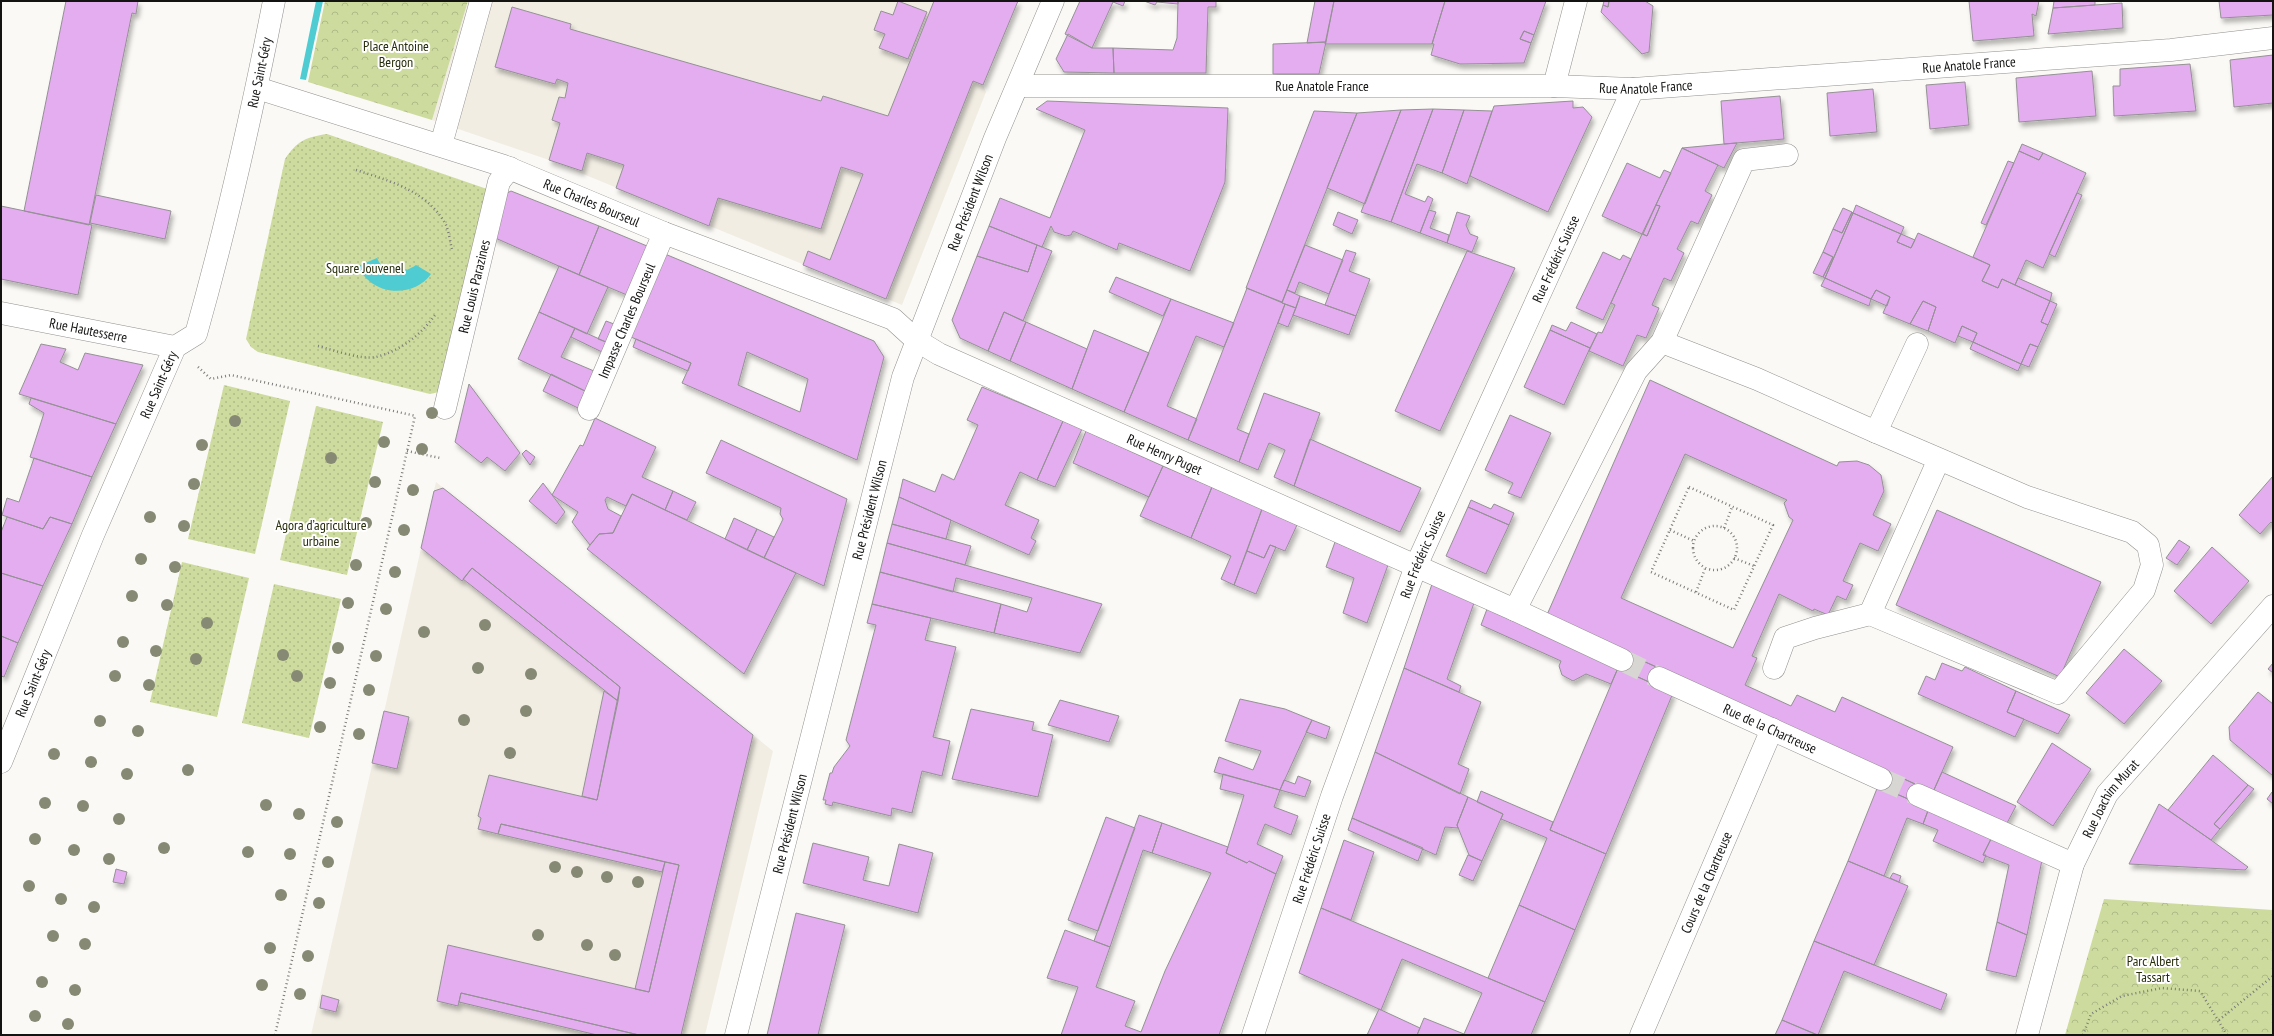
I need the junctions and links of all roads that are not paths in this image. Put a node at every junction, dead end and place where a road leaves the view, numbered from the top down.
1 (274, 1) edge
2 (480, 1) edge
3 (1053, 1) edge
4 (1576, 1) edge
5 (2273, 38) edge
6 (1018, 86) junction
7 (1554, 86) junction
8 (257, 88) junction
9 (1633, 89) junction
10 (441, 145) junction
11 (1787, 155) dead end
12 (510, 168) junction
13 (664, 233) junction
14 (1, 313) edge
15 (916, 340) junction
16 (1662, 342) junction
17 (1917, 344) dead end
18 (175, 347) junction
19 (445, 408) dead end
20 (589, 409) dead end
21 (1876, 432) junction
22 (1939, 459) junction
23 (1416, 566) junction
24 (2273, 606) edge
25 (1515, 610) junction
26 (1870, 614) junction
27 (1622, 660) tunnel mouth
28 (1774, 668) dead end
29 (1660, 678) tunnel mouth
30 (1772, 729) junction
31 (1, 762) edge
32 (1881, 779) tunnel mouth
33 (1918, 795) tunnel mouth
34 (2073, 864) junction
35 (736, 1035) edge
36 (1253, 1035) edge
37 (1641, 1035) edge
38 (2027, 1035) edge

1 - 8 street, Rue Saint-Géry
2 - 10 street
3 - 6 street, Rue Président Wilson
4 - 7 street
5 - 9 street, Rue Anatole France
6 - 7 street, Rue Anatole France
6 - 15 street, Rue Président Wilson
7 - 9 street, Rue Anatole France
8 - 10 street, Rue Charles Bourseul
8 - 18 street, Rue Saint-Géry
9 - 23 street, Rue Frédéric Suisse
10 - 12 street, Rue Charles Bourseul
11 - 16 street
12 - 13 street, Rue Charles Bourseul
12 - 19 street, Rue Louis Parazines
13 - 15 street, Rue Charles Bourseul
13 - 20 street, Impasse Charles Bourseul
14 - 18 street, Rue Hautesserre
15 - 23 street, Rue Henry Puget
15 - 35 street, Rue Président Wilson
16 - 21 street
16 - 25 street
17 - 21 street
18 - 31 street, Rue Saint-Géry
21 - 22 street
22 - 26 street
22 - 26 street
23 - 25 street
23 - 36 street, Rue Frédéric Suisse
24 - 34 street, Rue Joachim Murat
25 - 27 street
26 - 28 street
29 - 30 street, Rue de la Chartreuse
30 - 32 street, Rue de la Chartreuse
30 - 37 street, Cours de la Chartreuse
33 - 34 street
34 - 38 street, Rue Joachim Murat

